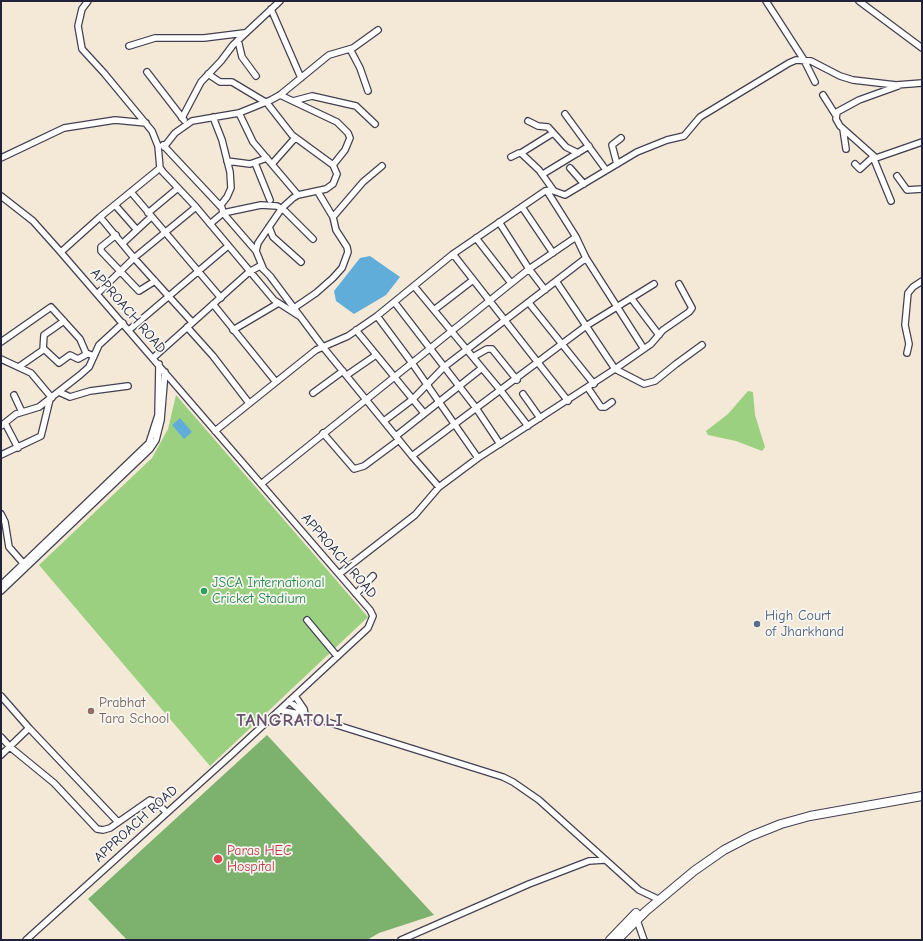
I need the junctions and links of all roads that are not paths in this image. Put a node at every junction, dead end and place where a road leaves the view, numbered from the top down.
1 (88, 1) edge
2 (280, 1) edge
3 (766, 1) edge
4 (859, 1) edge
5 (271, 9) junction
6 (378, 30) dead end
7 (245, 33) junction
8 (238, 40) junction
9 (129, 46) dead end
10 (922, 48) edge
11 (350, 49) junction
12 (804, 60) junction
13 (147, 72) dead end
14 (208, 74) junction
15 (256, 76) dead end
16 (301, 78) junction
17 (815, 82) dead end
18 (922, 83) edge
19 (900, 85) junction
20 (368, 91) dead end
21 (280, 95) junction
22 (823, 95) dead end
23 (293, 101) junction
24 (267, 103) junction
25 (240, 113) junction
26 (565, 114) dead end
27 (835, 114) junction
28 (213, 117) junction
29 (182, 118) junction
30 (528, 121) dead end
31 (146, 123) junction
32 (187, 124) junction
33 (375, 124) dead end
34 (843, 129) junction
35 (553, 133) junction
36 (156, 138) junction
37 (295, 138) junction
38 (621, 138) dead end
39 (922, 142) edge
40 (589, 146) junction
41 (164, 147) junction
42 (846, 149) dead end
43 (521, 153) junction
44 (578, 153) junction
45 (511, 157) dead end
46 (873, 157) junction
47 (1, 158) edge
48 (267, 158) junction
49 (227, 162) junction
50 (255, 163) junction
51 (272, 164) junction
52 (617, 164) junction
53 (855, 164) dead end
54 (333, 165) junction
55 (382, 166) dead end
56 (160, 168) junction
57 (570, 168) dead end
58 (606, 170) junction
59 (543, 174) junction
60 (897, 176) dead end
61 (584, 184) junction
62 (178, 188) junction
63 (922, 189) edge
64 (550, 191) junction
65 (131, 192) junction
66 (318, 192) junction
67 (298, 195) junction
68 (1, 196) edge
69 (270, 200) dead end
70 (891, 201) dead end
71 (115, 205) junction
72 (220, 206) junction
73 (196, 207) junction
74 (522, 207) junction
75 (282, 208) junction
76 (223, 213) junction
77 (150, 215) junction
78 (100, 217) junction
79 (333, 217) junction
80 (499, 222) junction
81 (210, 224) junction
82 (269, 227) junction
83 (137, 230) junction
84 (164, 234) junction
85 (116, 235) junction
86 (576, 237) junction
87 (476, 238) junction
88 (313, 239) dead end
89 (122, 243) junction
90 (228, 246) junction
91 (256, 251) junction
92 (61, 252) junction
93 (553, 253) junction
94 (453, 254) junction
95 (134, 258) junction
96 (586, 258) junction
97 (301, 262) dead end
98 (263, 268) junction
99 (529, 269) junction
100 (121, 270) junction
101 (199, 272) junction
102 (249, 272) junction
103 (473, 280) junction
104 (155, 281) junction
105 (556, 281) junction
106 (922, 281) edge
107 (511, 283) junction
108 (654, 284) dead end
109 (679, 284) dead end
110 (414, 286) junction
111 (545, 290) junction
112 (97, 294) junction
113 (170, 296) junction
114 (221, 298) junction
115 (631, 298) junction
116 (489, 300) junction
117 (395, 303) junction
118 (529, 303) junction
119 (213, 304) junction
120 (277, 304) junction
121 (616, 307) junction
122 (294, 308) junction
123 (434, 310) junction
124 (377, 316) junction
125 (301, 317) junction
126 (64, 321) junction
127 (506, 321) junction
128 (192, 322) junction
129 (123, 323) junction
130 (586, 326) junction
131 (187, 327) junction
132 (129, 330) junction
133 (233, 330) junction
134 (356, 330) junction
135 (451, 330) junction
136 (659, 335) junction
137 (1, 342) edge
138 (562, 344) junction
139 (702, 345) dead end
140 (323, 346) junction
141 (429, 348) junction
142 (44, 349) junction
143 (644, 349) junction
144 (467, 350) junction
145 (908, 353) dead end
146 (87, 354) junction
147 (376, 355) junction
148 (94, 356) junction
149 (473, 357) junction
150 (153, 358) junction
151 (1, 359) edge
152 (412, 363) junction
153 (538, 363) junction
154 (159, 364) junction
155 (20, 366) junction
156 (444, 367) junction
157 (482, 368) junction
158 (615, 369) junction
159 (165, 372) junction
160 (345, 373) junction
161 (394, 377) junction
162 (516, 380) junction
163 (276, 382) junction
164 (594, 384) junction
165 (428, 385) junction
166 (128, 386) dead end
167 (459, 386) junction
168 (588, 388) junction
169 (501, 391) junction
170 (59, 392) junction
171 (313, 393) dead end
172 (524, 394) dead end
173 (14, 395) dead end
174 (51, 398) junction
175 (367, 399) junction
176 (413, 399) junction
177 (439, 401) junction
178 (568, 401) junction
179 (612, 402) dead end
180 (249, 403) junction
181 (476, 408) junction
182 (22, 412) junction
183 (424, 413) junction
184 (540, 418) junction
185 (384, 421) junction
186 (3, 424) edge
187 (455, 424) junction
188 (528, 426) junction
189 (215, 431) junction
190 (324, 433) junction
191 (397, 438) junction
192 (500, 444) junction
193 (18, 448) junction
194 (1, 455) edge
195 (412, 456) junction
196 (478, 458) junction
197 (261, 484) junction
198 (439, 487) junction
199 (1, 514) edge
200 (23, 564) junction
201 (339, 574) junction
202 (373, 576) dead end
203 (1, 585) edge
204 (1, 591) edge
205 (356, 594) junction
206 (307, 620) dead end
207 (337, 656) junction
208 (1, 696) edge
209 (295, 696) junction
210 (289, 701) junction
211 (278, 711) junction
212 (306, 716) junction
213 (29, 728) junction
214 (1, 738) edge
215 (10, 747) junction
216 (1, 755) edge
217 (922, 796) edge
218 (166, 812) junction
219 (118, 822) junction
220 (604, 860) junction
221 (657, 899) junction
222 (635, 921) junction
223 (26, 940) edge
224 (401, 940) edge
225 (610, 940) edge
226 (618, 940) edge
227 (644, 940) edge

1 - 31 street
2 - 5 street
3 - 12 street
4 - 10 street
5 - 7 street
5 - 16 street
6 - 11 street
7 - 8 street
7 - 9 street
8 - 14 street
8 - 15 street
11 - 16 street
11 - 20 street
12 - 17 street
12 - 19 street
12 - 52 street
13 - 29 street
14 - 24 street
14 - 29 street
16 - 21 street
18 - 19 street
19 - 27 street
21 - 23 street
21 - 24 street
22 - 27 street
23 - 33 street
23 - 54 street
24 - 25 street
24 - 37 street
25 - 28 street
25 - 48 street
26 - 40 street
27 - 34 street
28 - 32 street
28 - 49 street
29 - 32 street
30 - 35 street
31 - 36 street
31 - 47 street
32 - 41 street
34 - 42 street
34 - 46 street
35 - 43 street
35 - 44 street
36 - 41 street
36 - 56 street
37 - 51 street
37 - 54 street
38 - 52 street
39 - 46 street
40 - 44 street
40 - 58 street
41 - 72 street
43 - 45 street
43 - 59 street
44 - 59 street
46 - 53 street
46 - 70 street
48 - 50 street
48 - 51 street
49 - 50 street
49 - 72 street
50 - 69 street
51 - 67 street
52 - 58 street
54 - 66 street
55 - 79 street
56 - 62 street
56 - 65 street
57 - 61 street
58 - 61 street
59 - 64 street
60 - 63 street
61 - 64 street
62 - 73 street
62 - 77 street
64 - 74 street
64 - 86 street
65 - 71 street
65 - 77 street
66 - 67 street
66 - 79 street
67 - 75 street
68 - 92 street, APPROACH ROAD
71 - 78 street
71 - 83 street
72 - 76 street
73 - 81 street
73 - 84 street
74 - 80 street
74 - 93 street
75 - 76 street
75 - 82 street
75 - 88 street
76 - 81 street
76 - 91 street
77 - 83 street
77 - 84 street
78 - 85 street
78 - 92 street
79 - 122 street
80 - 87 street
80 - 99 street
81 - 90 street
82 - 91 street
82 - 97 street
83 - 89 street
84 - 95 street
84 - 101 street
85 - 89 street
85 - 100 street
86 - 93 street
86 - 96 street
87 - 94 street
87 - 107 street
89 - 95 street
90 - 101 street
90 - 102 street
91 - 98 street
92 - 112 street, APPROACH ROAD
93 - 99 street
94 - 103 street
94 - 110 street
95 - 100 street
95 - 104 street
96 - 105 street
96 - 121 street
98 - 102 street
98 - 122 street
99 - 107 street
99 - 111 street
100 - 104 street
100 - 112 street
101 - 113 street
101 - 114 street
102 - 114 street
102 - 120 street
103 - 116 street
103 - 123 street
104 - 113 street
105 - 111 street
105 - 130 street
106 - 145 street
107 - 116 street
108 - 115 street
109 - 136 street
110 - 117 street
110 - 123 street
111 - 118 street
112 - 129 street, APPROACH ROAD
113 - 128 street
113 - 132 street
114 - 119 street
115 - 121 street
115 - 136 street
116 - 127 street
116 - 135 street
117 - 124 street
117 - 141 street
118 - 127 street
118 - 138 street
119 - 128 street
119 - 133 street
120 - 125 street
120 - 133 street
121 - 130 street
121 - 143 street
122 - 125 street
123 - 135 street
124 - 134 street
124 - 152 street
125 - 140 street
126 - 137 street
126 - 142 street
126 - 146 street
127 - 144 street
127 - 153 street
128 - 131 street
129 - 132 street, APPROACH ROAD
129 - 148 street
130 - 138 street
130 - 158 street
131 - 150 street
131 - 180 street
132 - 150 street, APPROACH ROAD
133 - 163 street
134 - 140 street
134 - 147 street
135 - 141 street
135 - 144 street
136 - 143 street
138 - 153 street
138 - 164 street
139 - 158 street
140 - 160 street
140 - 163 street
141 - 152 street
141 - 156 street
142 - 146 street
142 - 155 street
143 - 158 street
144 - 149 street
144 - 156 street
146 - 148 street
147 - 160 street
147 - 161 street
148 - 170 street
149 - 157 street
149 - 162 street
150 - 154 street, APPROACH ROAD
151 - 155 street
152 - 161 street
152 - 165 street
153 - 162 street
153 - 178 street
154 - 159 street, APPROACH ROAD
154 - 200 street
155 - 174 street
156 - 165 street
156 - 167 street
157 - 167 street
157 - 169 street
158 - 164 street
159 - 189 street, APPROACH ROAD
159 - 204 street
160 - 171 street
160 - 175 street
161 - 175 street
161 - 176 street
162 - 169 street
163 - 180 street
164 - 168 street
165 - 176 street
165 - 177 street
166 - 170 street
167 - 177 street
167 - 181 street
168 - 178 street
168 - 179 street
169 - 181 street
169 - 188 street
170 - 174 street
172 - 184 street
173 - 182 street
174 - 182 street
174 - 193 street
175 - 185 street
175 - 190 street
176 - 183 street
176 - 185 street
177 - 183 street
177 - 187 street
178 - 184 street
180 - 189 street
181 - 187 street
181 - 192 street
182 - 186 street
183 - 191 street
184 - 188 street
185 - 191 street
186 - 193 street
187 - 195 street
187 - 196 street
188 - 192 street
189 - 197 street, APPROACH ROAD
190 - 191 street
190 - 197 street
191 - 195 street
192 - 196 street
193 - 194 street
195 - 198 street
196 - 198 street
197 - 201 street, APPROACH ROAD
198 - 201 street
199 - 200 street
200 - 203 street
201 - 205 street, APPROACH ROAD
202 - 205 street
205 - 207 street, APPROACH ROAD
206 - 207 street
207 - 209 street, APPROACH ROAD
208 - 213 street
209 - 210 street, APPROACH ROAD
209 - 212 street
210 - 211 street, APPROACH ROAD
210 - 212 street
211 - 212 street
211 - 218 street, APPROACH ROAD
212 - 220 street
213 - 215 street
213 - 219 street
214 - 215 street
215 - 216 street
215 - 219 street
217 - 221 main road
218 - 219 street
218 - 223 street, APPROACH ROAD
220 - 221 street
220 - 224 street
221 - 222 main road
221 - 225 main road
222 - 226 main road
222 - 227 street

